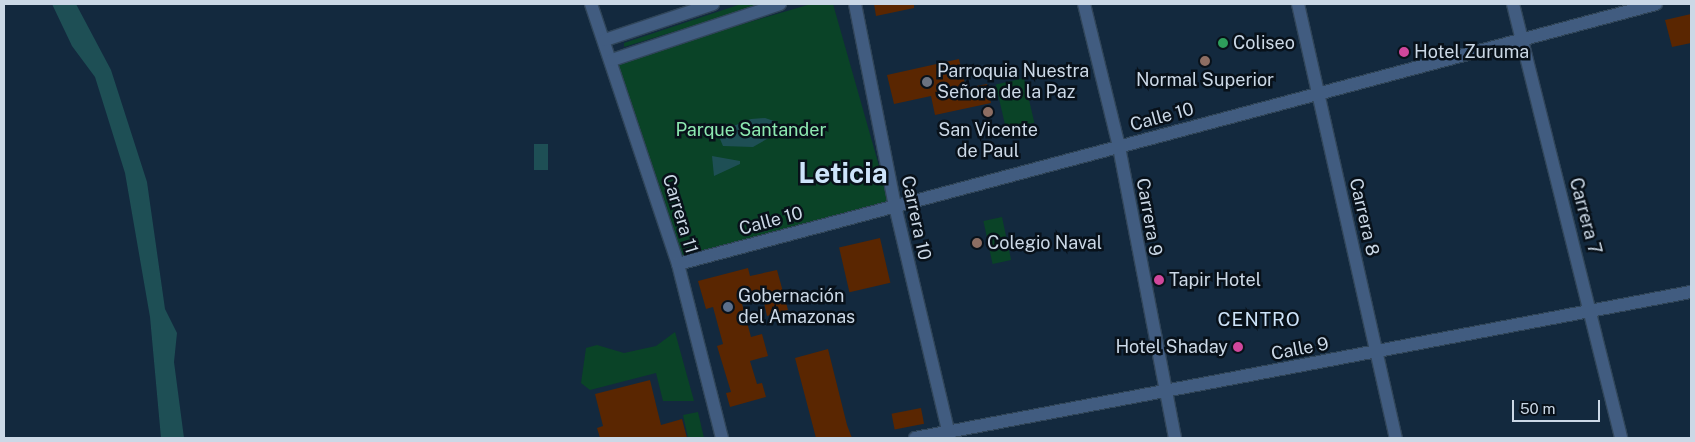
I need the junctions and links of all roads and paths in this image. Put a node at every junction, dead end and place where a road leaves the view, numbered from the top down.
1 (591, 4) edge
2 (713, 4) edge
3 (780, 4) edge
4 (855, 4) edge
5 (1084, 4) edge
6 (1298, 4) edge
7 (1513, 4) edge
8 (1656, 4) edge
9 (605, 40) junction
10 (1520, 40) junction
11 (612, 60) junction
12 (1318, 94) junction
13 (1119, 147) junction
14 (895, 206) junction
15 (678, 264) junction
16 (1691, 292) edge
17 (1592, 312) junction
18 (1376, 352) junction
19 (1164, 394) junction
20 (949, 434) edge
21 (722, 438) edge
22 (915, 438) edge
23 (1175, 438) edge
24 (1396, 438) edge
25 (1621, 438) edge

1 - 9 street, Carrera 11
2 - 9 street
3 - 11 street
4 - 14 street, Carrera 10
5 - 13 street, Carrera 9
6 - 12 street, Carrera 8
7 - 10 street, Carrera 7
8 - 10 street, Calle 10
9 - 11 street, Carrera 11
10 - 12 street, Calle 10
10 - 17 street, Carrera 7
11 - 15 street, Carrera 11
12 - 13 street, Calle 10
12 - 18 street, Carrera 8
13 - 14 street, Calle 10
13 - 19 street, Carrera 9
14 - 15 street, Calle 10
14 - 20 street, Carrera 10
15 - 21 street, Carrera 11
16 - 17 street, Calle 9
17 - 18 street, Calle 9
17 - 25 street, Carrera 7
18 - 19 street, Calle 9
18 - 24 street, Carrera 8
19 - 20 street, Calle 9
19 - 23 street, Carrera 9
20 - 22 street, Calle 9

